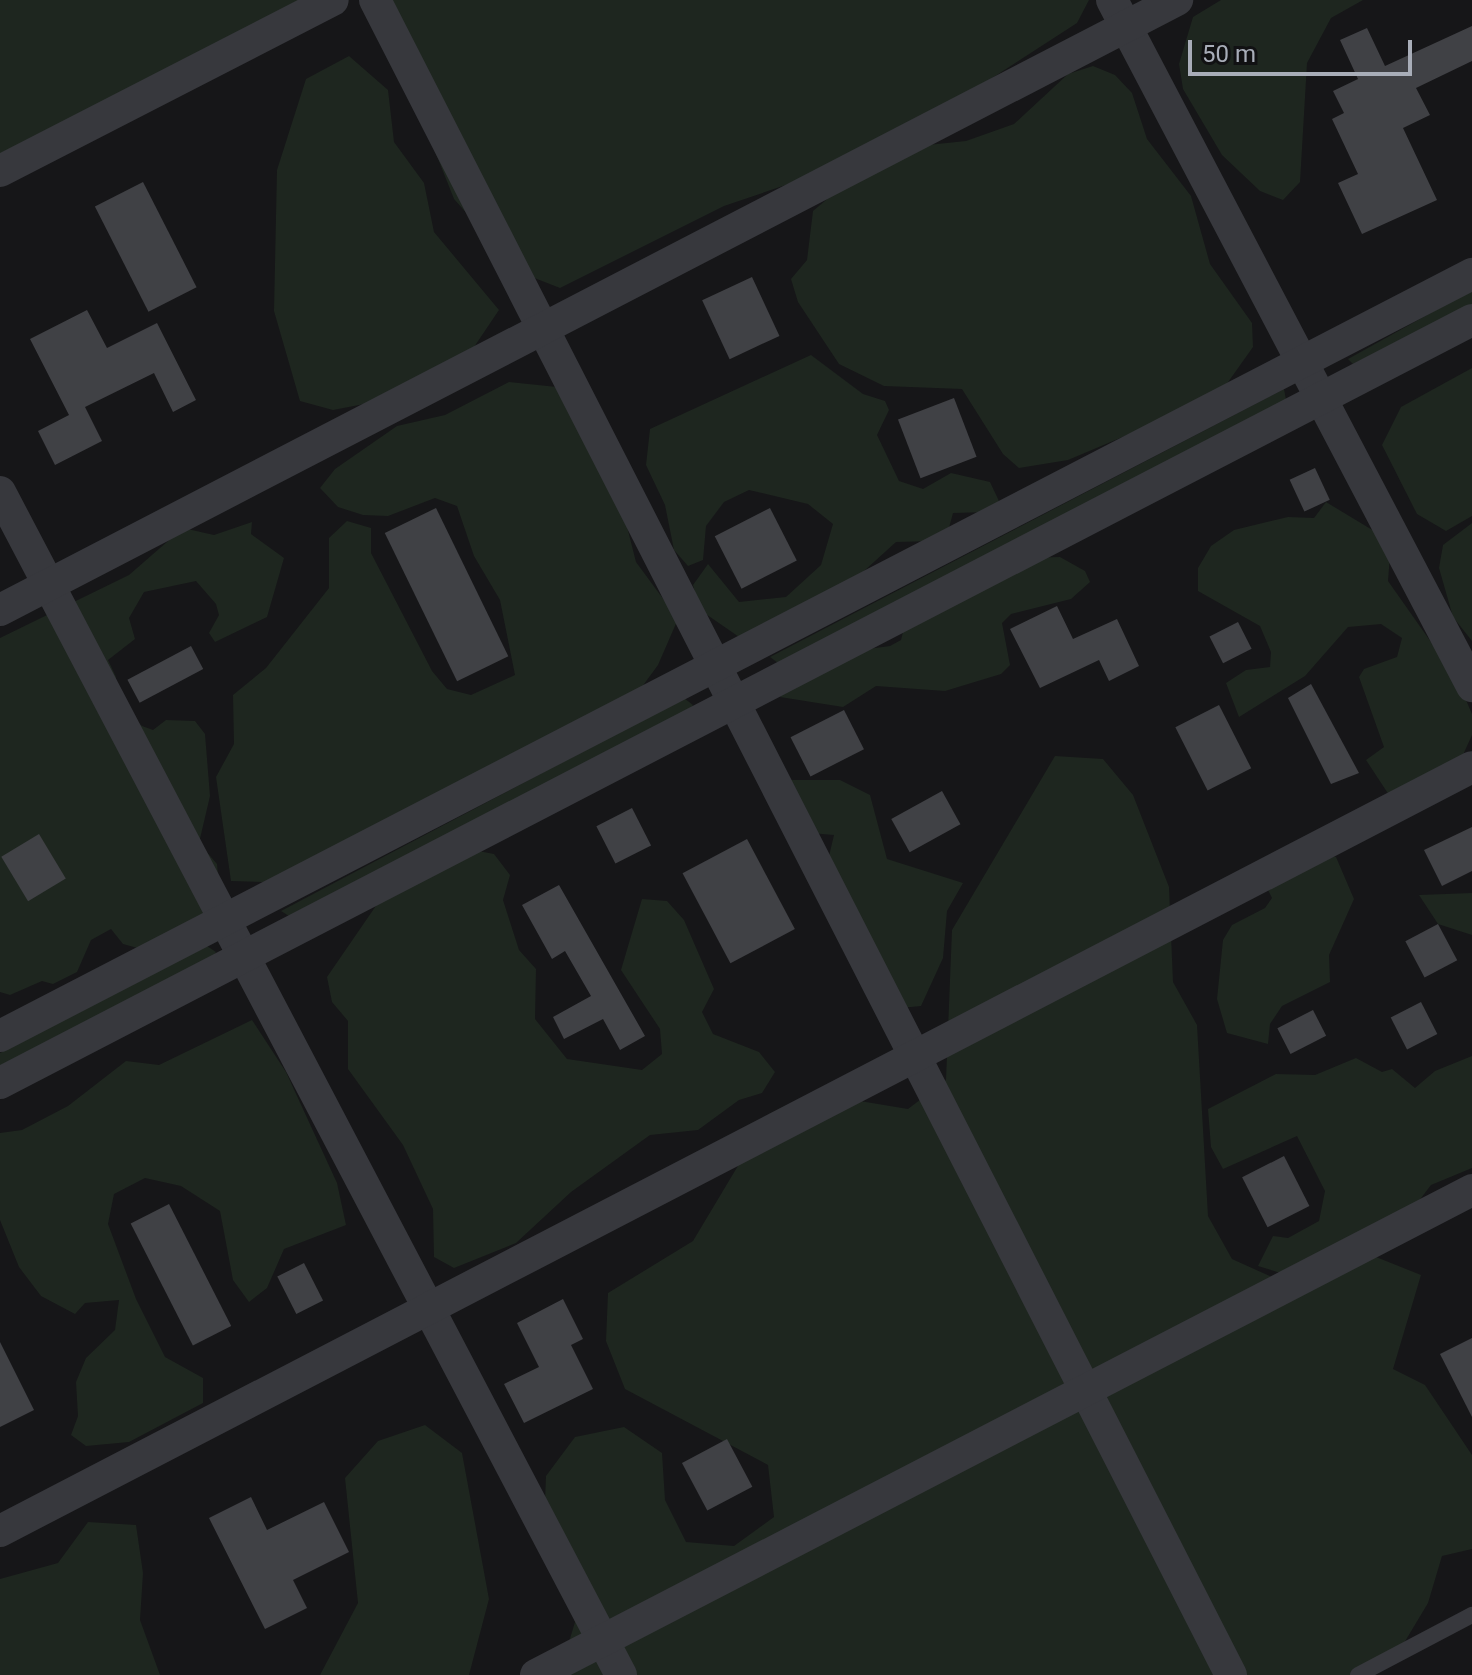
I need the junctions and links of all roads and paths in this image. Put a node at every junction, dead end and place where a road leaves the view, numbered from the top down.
1 (333, 0) edge
2 (375, 0) edge
3 (1177, 0) edge
4 (1119, 13) edge
5 (0, 171) edge
6 (1472, 274) edge
7 (1472, 320) edge
8 (542, 327) junction
9 (1302, 362) junction
10 (1321, 398) junction
11 (0, 492) edge
12 (49, 585) junction
13 (0, 610) edge
14 (716, 666) junction
15 (1472, 686) edge
16 (734, 702) junction
17 (1472, 767) edge
18 (225, 920) junction
19 (243, 956) junction
20 (0, 1036) edge
21 (915, 1056) junction
22 (0, 1083) edge
23 (1472, 1190) edge
24 (428, 1309) junction
25 (1086, 1390) junction
26 (0, 1531) edge
27 (1472, 1615) edge
28 (603, 1640) junction
29 (536, 1675) edge
30 (621, 1675) edge
31 (1231, 1675) edge
32 (1358, 1675) edge

1 - 5 street
2 - 8 street
3 - 4 street
4 - 8 street
4 - 9 street
6 - 9 street
7 - 10 street
8 - 12 street
8 - 14 street
9 - 10 street
9 - 14 street
10 - 15 street
10 - 16 street
11 - 12 street
12 - 13 street
12 - 18 street
14 - 16 street
14 - 18 street
16 - 19 street
16 - 21 street
17 - 21 street
18 - 19 street
18 - 20 street
19 - 22 street
19 - 24 street
21 - 24 street
21 - 25 street
23 - 25 street
24 - 26 street
24 - 28 street
25 - 28 street
25 - 31 street
27 - 32 lane
28 - 29 street
28 - 30 street

